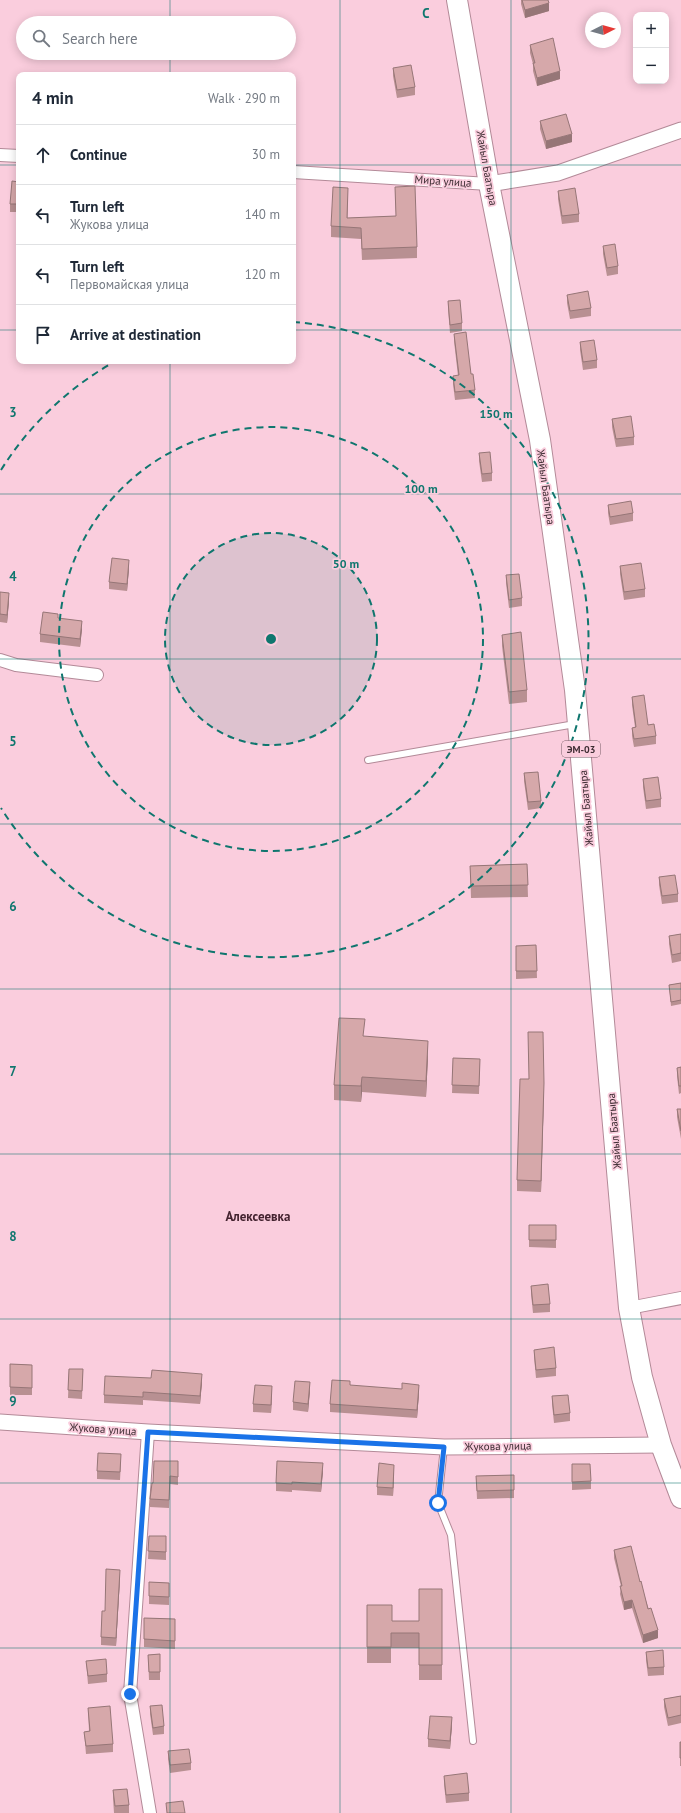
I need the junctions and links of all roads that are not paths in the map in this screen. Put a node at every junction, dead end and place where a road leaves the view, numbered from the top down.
1 (457, 0) edge
2 (681, 130) edge
3 (0, 155) edge
4 (16, 156) edge
5 (296, 172) edge
6 (489, 184) junction
7 (0, 660) edge
8 (97, 675) dead end
9 (578, 723) junction
10 (368, 760) dead end
11 (681, 1298) edge
12 (629, 1308) junction
13 (0, 1422) edge
14 (148, 1432) junction
15 (661, 1445) junction
16 (444, 1447) junction
17 (681, 1498) edge
18 (473, 1741) dead end
19 (150, 1813) edge

1 - 6 highway, Жайыл Баатыра / ЭМ-03
2 - 6 street, Мира улица
3 - 4 street
5 - 6 street, Мира улица
6 - 9 highway, Жайыл Баатыра / ЭМ-03
7 - 8 street
9 - 10 lane
9 - 12 highway, Жайыл Баатыра / ЭМ-03
11 - 12 street
12 - 15 highway, Жайыл Баатыра / ЭМ-03
13 - 14 street, Жукова улица
14 - 16 street, Жукова улица
14 - 19 street
15 - 16 street, Жукова улица
15 - 17 highway, Жайыл Баатыра / ЭМ-03
16 - 18 lane

